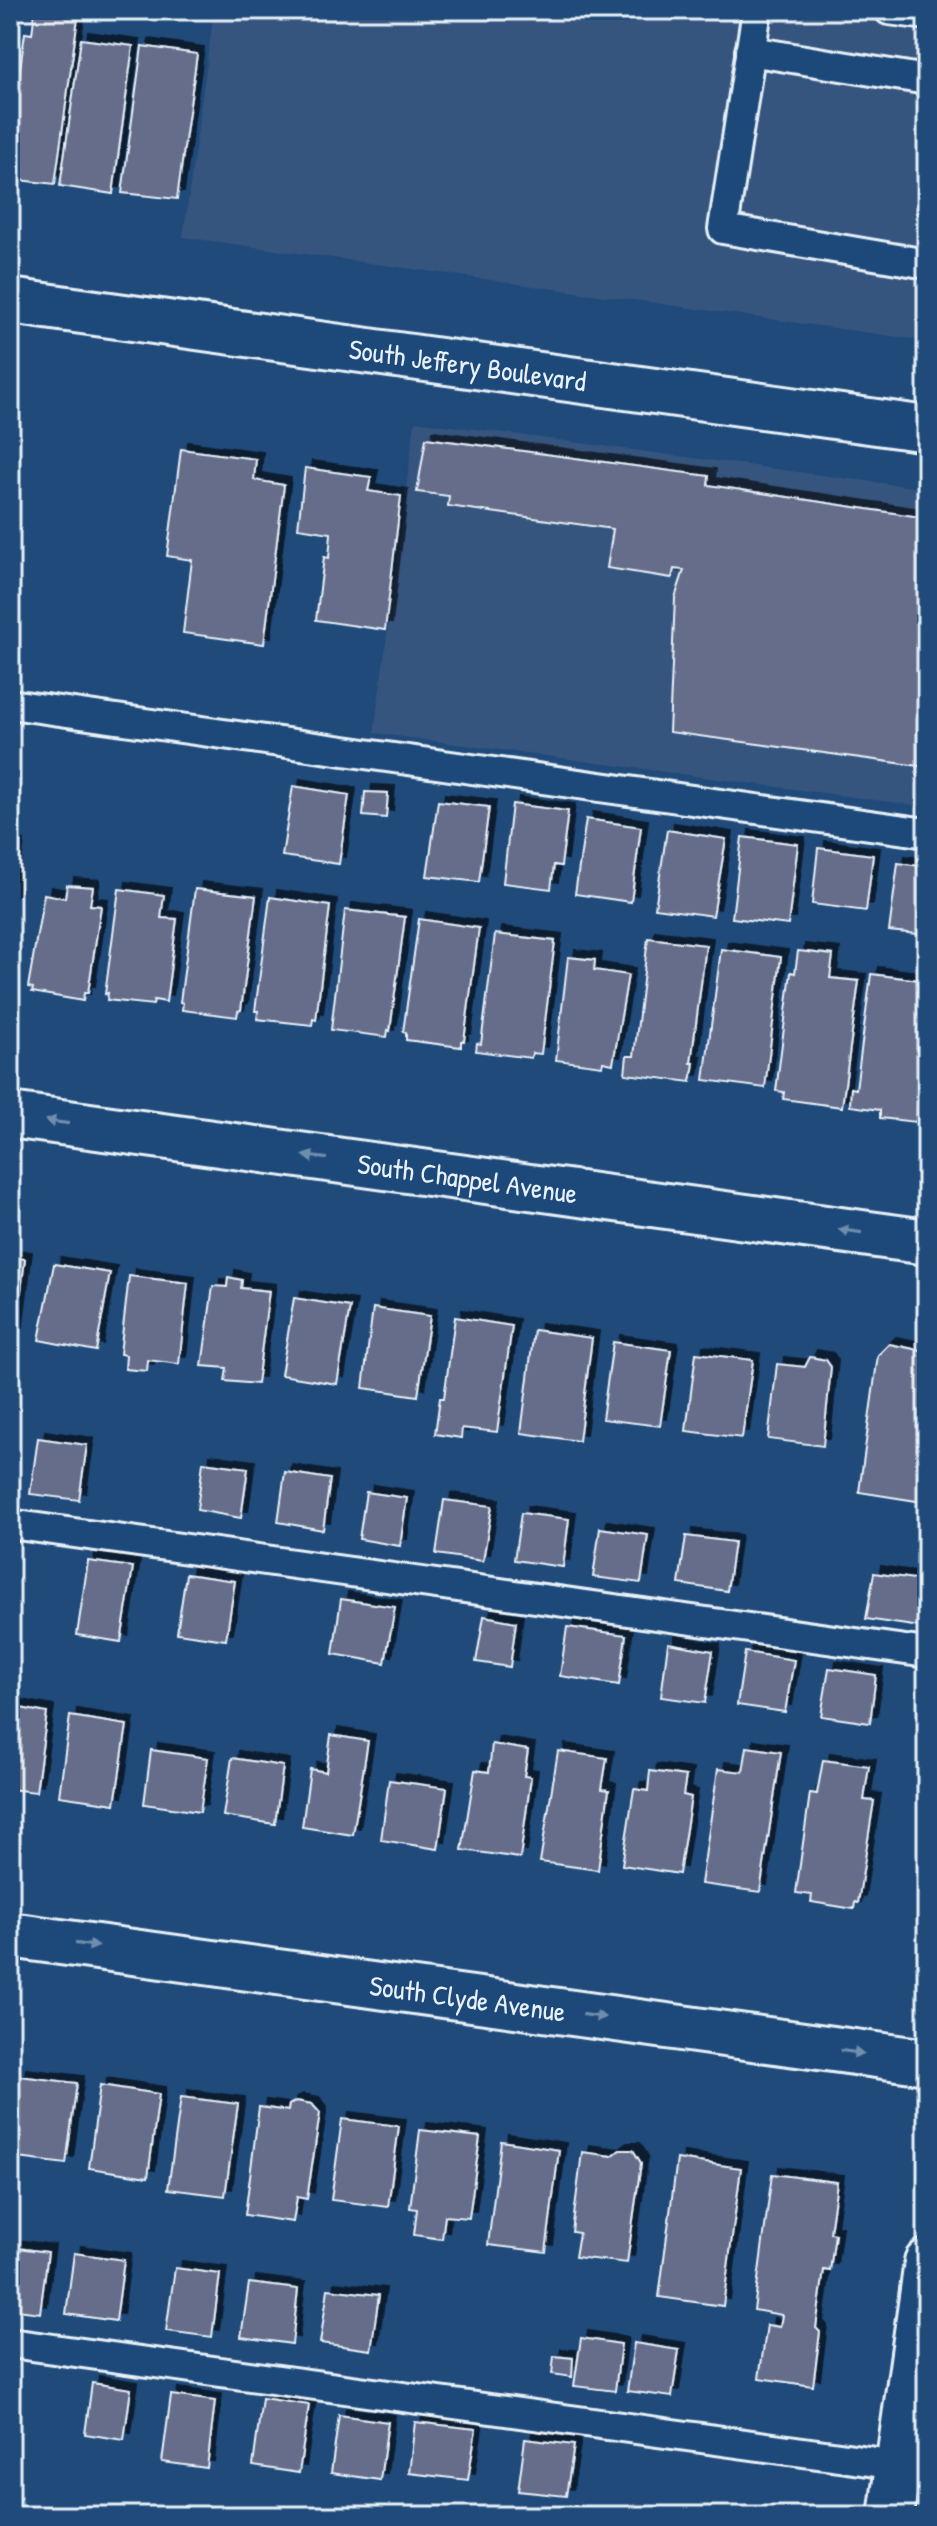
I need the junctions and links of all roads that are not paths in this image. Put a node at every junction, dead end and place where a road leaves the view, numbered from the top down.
1 (757, 10) edge
2 (889, 10) edge
3 (927, 15) edge
4 (750, 51) junction
5 (927, 80) edge
6 (927, 264) edge
7 (10, 301) edge
8 (927, 429) edge
9 (10, 704) edge
10 (927, 833) edge
11 (10, 1115) edge
12 (927, 1242) edge
13 (10, 1524) edge
14 (927, 1653) edge
15 (10, 1935) edge
16 (927, 2062) edge
17 (927, 2262) edge
18 (10, 2343) edge
19 (913, 2467) edge
20 (891, 2516) edge

1 - 4 lane
2 - 3 lane
4 - 5 lane
4 - 6 lane
7 - 8 street, South Jeffery Boulevard
9 - 10 lane
12 -> 11 street, South Chappel Avenue
13 - 14 lane
15 -> 16 street, South Clyde Avenue
17 - 19 street
18 - 19 lane
19 - 20 street

